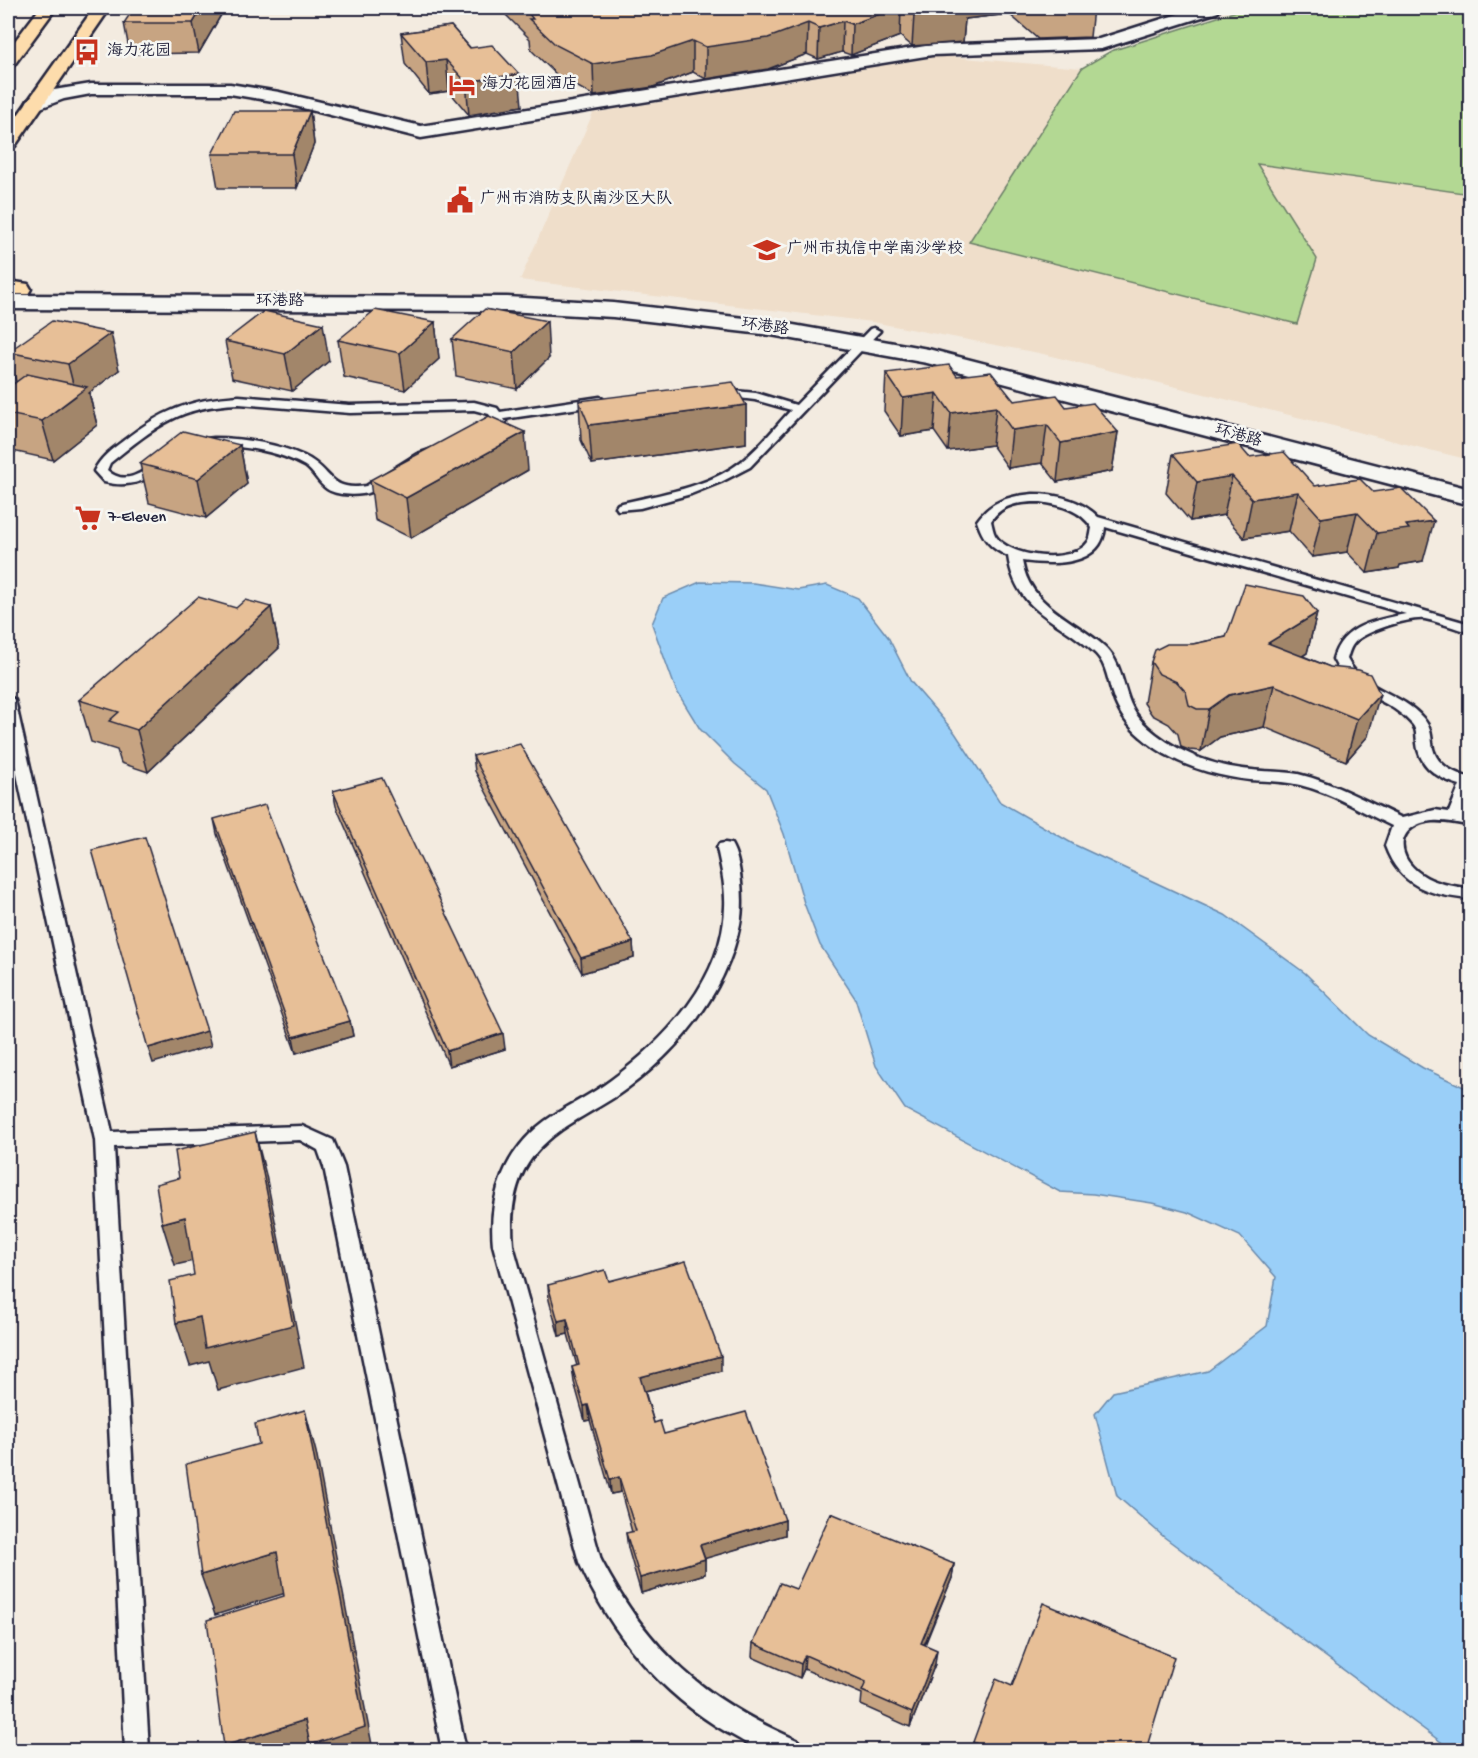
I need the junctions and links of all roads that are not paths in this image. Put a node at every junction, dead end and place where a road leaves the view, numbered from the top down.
1 (48, 8) edge
2 (102, 8) edge
3 (1212, 8) edge
4 (8, 61) edge
5 (63, 65) junction
6 (279, 97) junction
7 (35, 104) junction
8 (8, 142) edge
9 (11, 295) edge
10 (868, 337) junction
11 (709, 391) edge
12 (613, 399) edge
13 (799, 409) junction
14 (499, 416) junction
15 (1470, 480) edge
16 (1470, 497) edge
17 (623, 507) dead end
18 (1095, 520) junction
19 (1014, 554) junction
20 (1423, 614) junction
21 (1470, 628) edge
22 (8, 700) edge
23 (1470, 783) edge
24 (1463, 818) edge
25 (1402, 825) junction
26 (725, 848) dead end
27 (1470, 894) edge
28 (104, 1140) junction
29 (137, 1750) edge
30 (454, 1750) edge
31 (790, 1750) edge

1 - 4 highway
2 - 5 highway
3 - 6 street
5 - 6 street
5 - 7 highway
6 - 7 street
7 - 8 highway
9 - 10 street, 环港路
10 - 13 lane
10 - 15 street, 环港路
10 - 16 street, 环港路
11 - 13 lane
12 - 14 lane
13 - 17 lane
14 - 14 lane
18 - 19 lane
18 - 19 lane
18 - 20 lane
19 - 25 lane
20 - 21 lane
20 - 23 lane
22 - 28 lane
23 - 24 lane
24 - 25 lane
25 - 27 lane
26 - 31 lane
28 - 29 lane
28 - 30 lane

